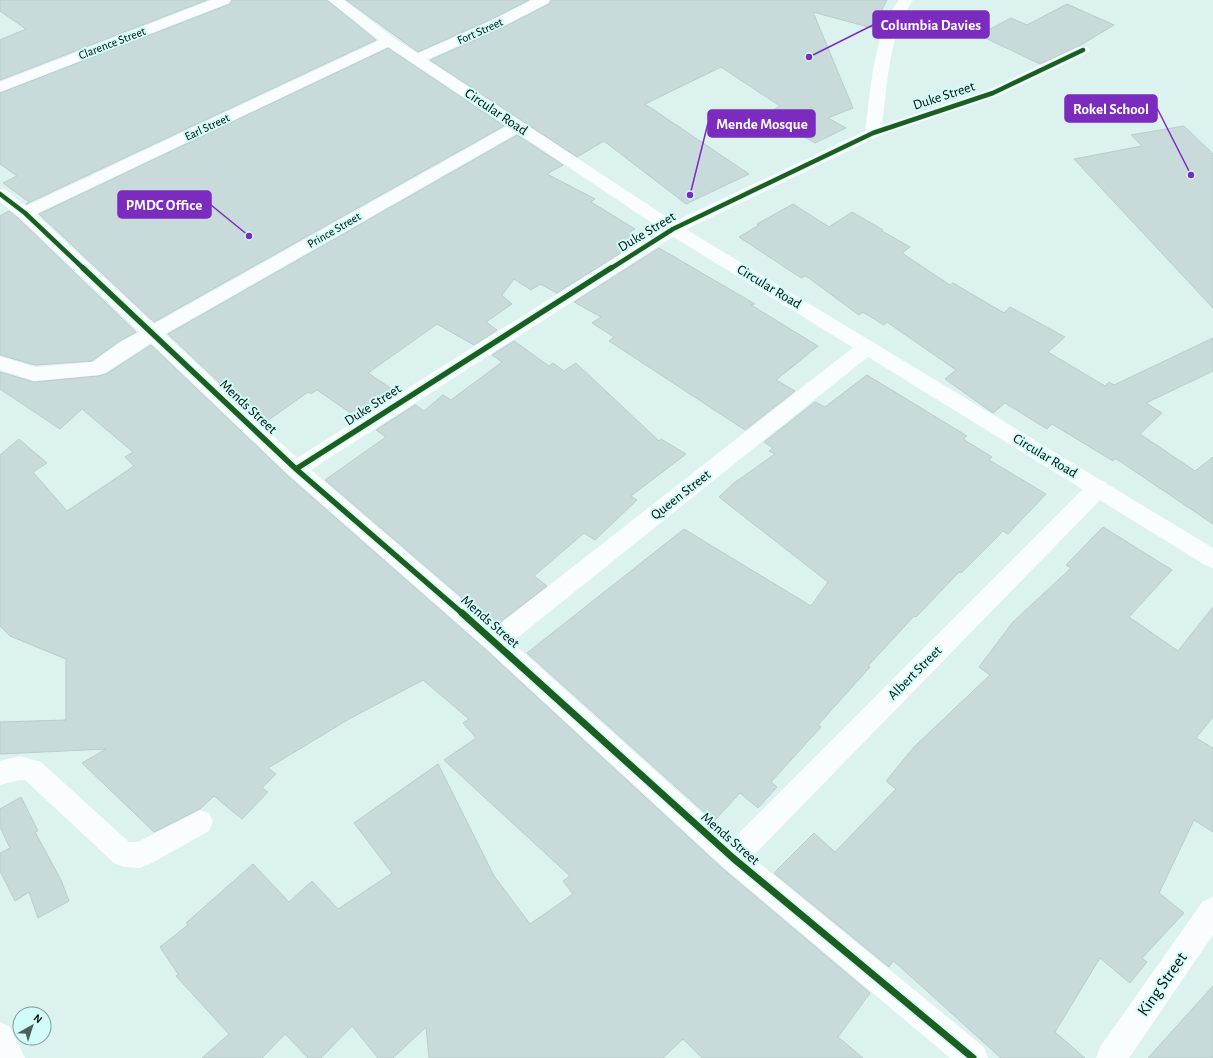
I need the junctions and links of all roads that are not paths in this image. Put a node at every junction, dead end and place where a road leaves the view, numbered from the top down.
1 (224, 0) edge
2 (335, 0) edge
3 (543, 0) edge
4 (906, 0) edge
5 (389, 41) junction
6 (1083, 50) dead end
7 (417, 59) junction
8 (0, 86) edge
9 (517, 127) junction
10 (873, 133) junction
11 (0, 194) edge
12 (25, 213) junction
13 (673, 228) junction
14 (152, 334) junction
15 (868, 347) junction
16 (0, 363) edge
17 (296, 469) junction
18 (1098, 488) junction
19 (1213, 559) edge
20 (495, 642) junction
21 (0, 773) edge
22 (200, 822) dead end
23 (732, 858) junction
24 (1213, 911) edge
25 (0, 1037) edge
26 (10, 1058) edge
27 (973, 1058) edge
28 (1111, 1058) edge

1 - 8 street, Clarence Street
2 - 5 street, Circular Road
3 - 7 street, Fort Street
4 - 10 street
5 - 7 street, Circular Road
5 - 12 street, Earl Street
6 - 10 street, Duke Street
7 - 9 street, Circular Road
9 - 13 street, Circular Road
9 - 14 street, Prince Street
10 - 13 street, Duke Street
11 - 12 street, Mends Street
12 - 14 street, Mends Street
13 - 15 street, Circular Road
13 - 17 street, Duke Street
14 - 16 street, Prince Street
14 - 17 street, Mends Street
15 - 18 street, Circular Road
15 - 20 street, Queen Street
17 - 20 street, Mends Street
18 - 19 street, Circular Road
18 - 23 street, Albert Street
20 - 23 street, Mends Street
21 - 22 street
23 - 27 street, Mends Street
24 - 28 street, King Street
25 - 26 street

